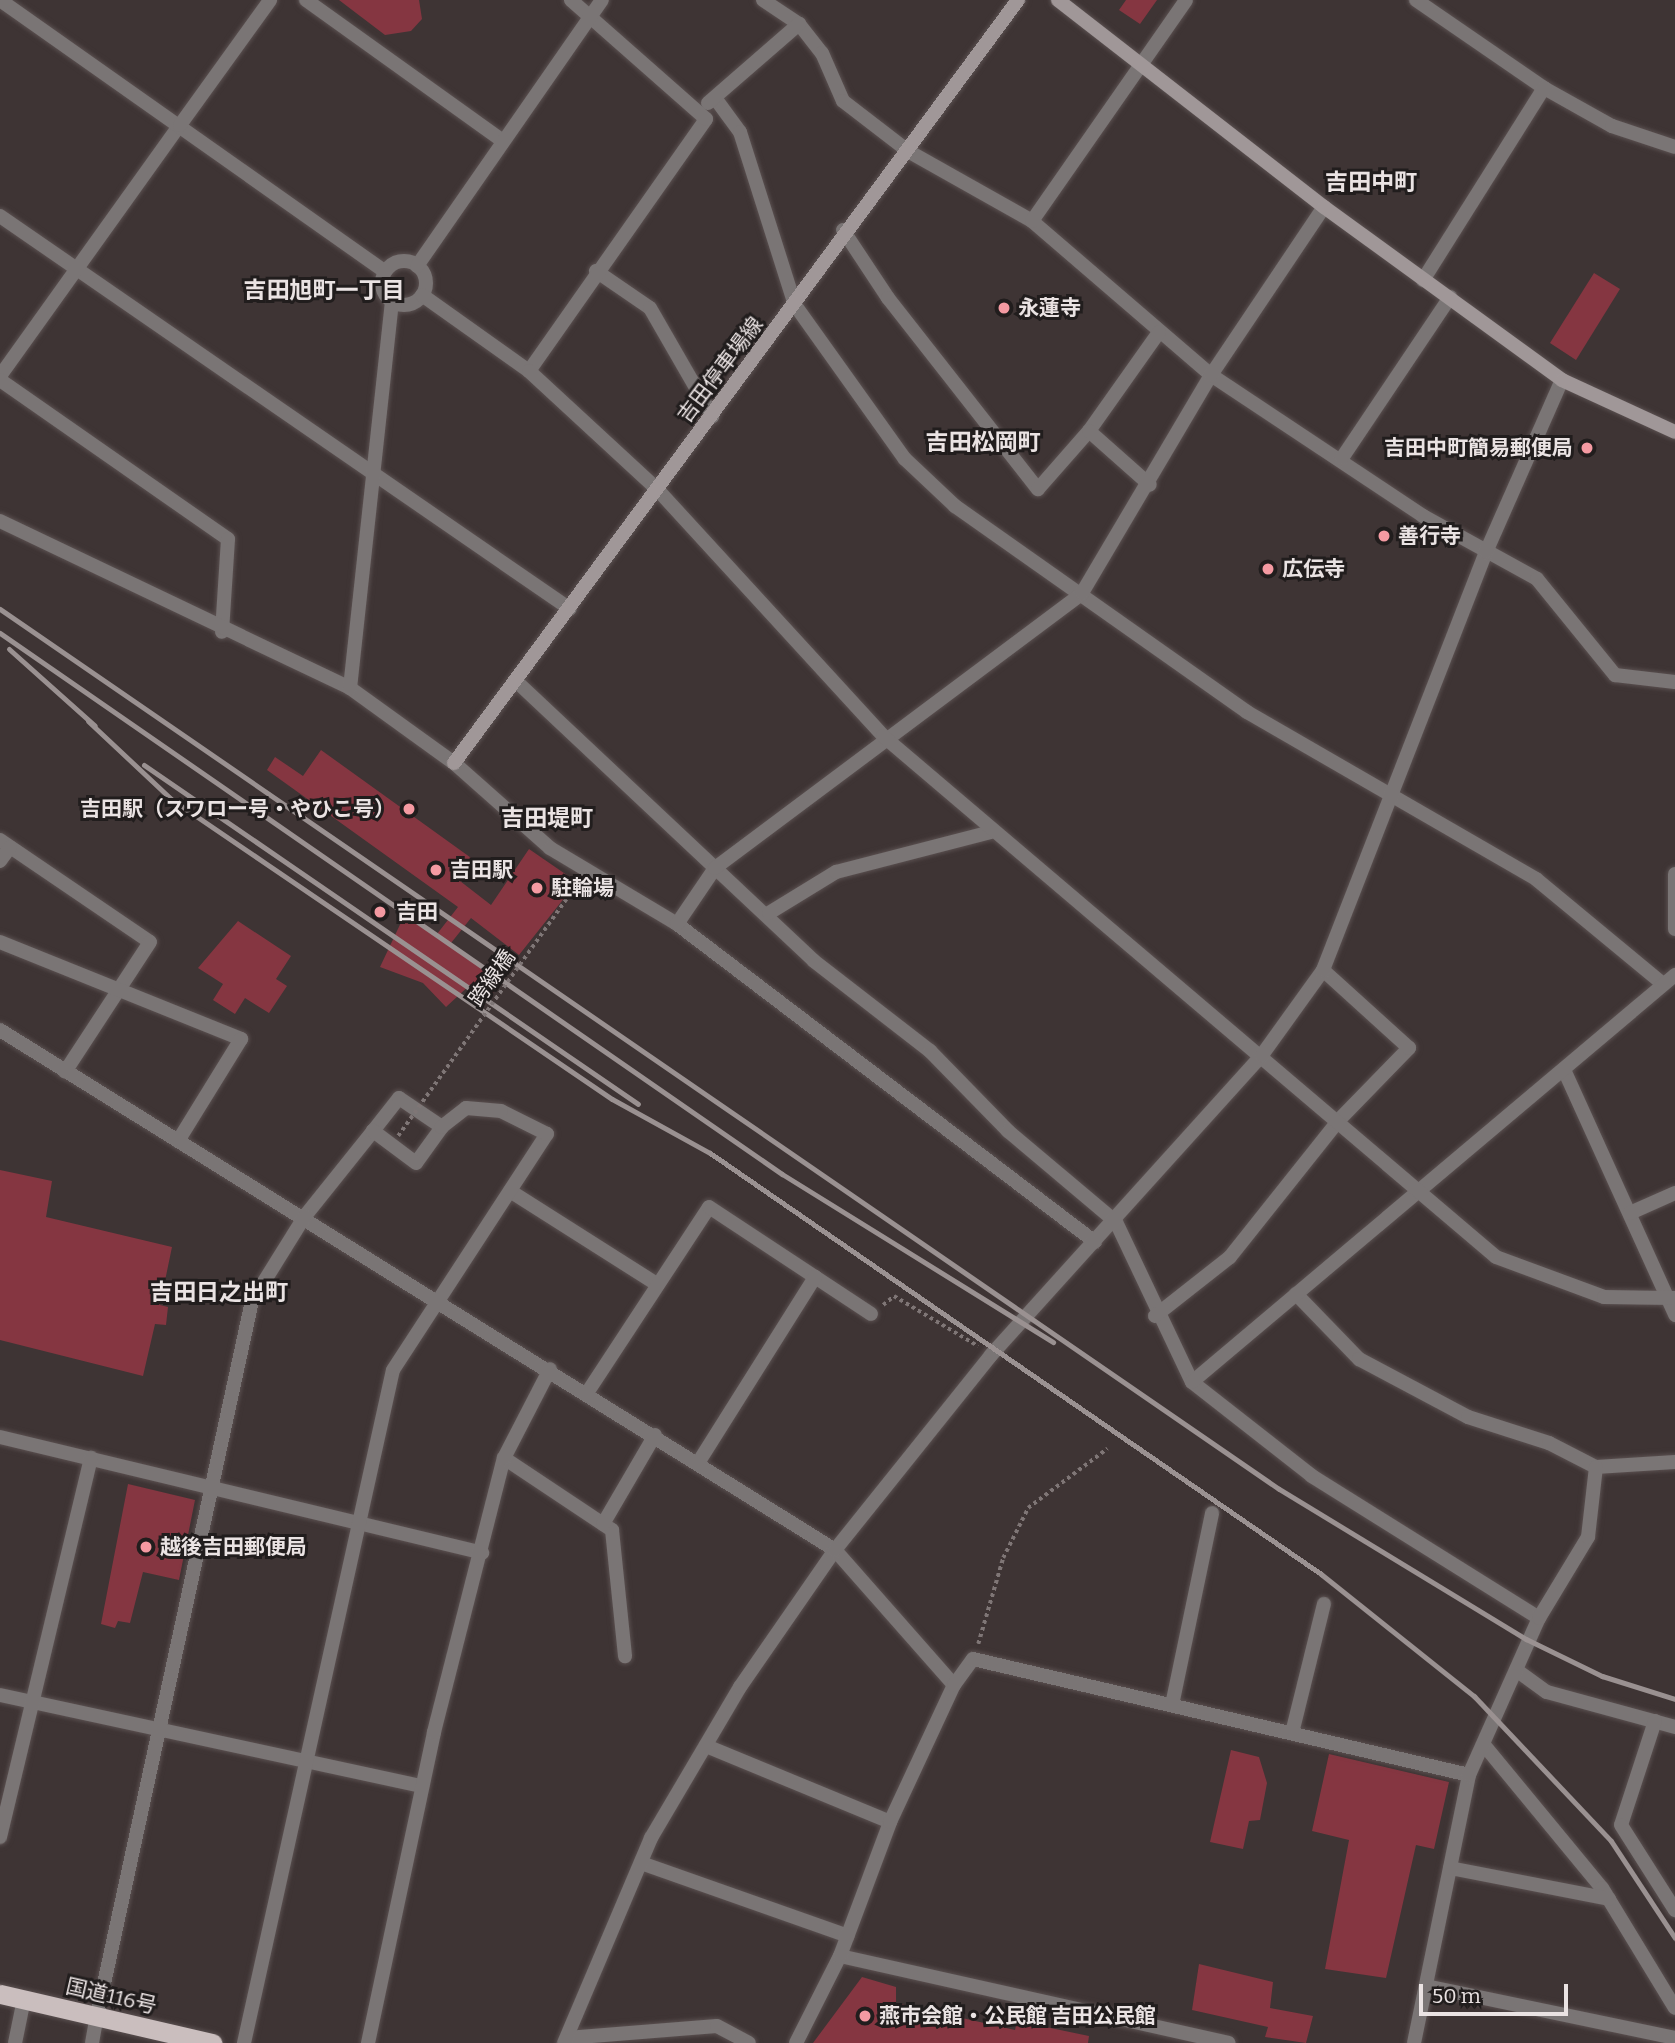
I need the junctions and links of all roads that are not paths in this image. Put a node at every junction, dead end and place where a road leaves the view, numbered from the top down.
1 (0, 0) edge
2 (270, 0) edge
3 (306, 0) edge
4 (571, 0) edge
5 (602, 0) edge
6 (763, 0) edge
7 (1018, 0) edge
8 (1058, 0) edge
9 (1186, 0) edge
10 (1416, 0) edge
11 (590, 17) junction
12 (799, 24) junction
13 (1143, 61) junction
14 (1544, 88) junction
15 (715, 98) junction
16 (699, 110) junction
17 (180, 125) junction
18 (503, 141) junction
19 (1675, 147) edge
20 (908, 151) junction
21 (1324, 207) junction
22 (0, 216) edge
23 (1032, 221) junction
24 (843, 230) junction
25 (417, 266) junction
26 (77, 267) junction
27 (596, 271) junction
28 (385, 272) junction
29 (1423, 280) junction
30 (422, 295) junction
31 (1450, 297) junction
32 (392, 302) junction
33 (795, 305) junction
34 (1159, 332) junction
35 (529, 371) junction
36 (1211, 375) junction
37 (0, 378) edge
38 (1562, 380) junction
39 (712, 416) junction
40 (1089, 431) junction
41 (1675, 432) edge
42 (1342, 458) junction
43 (372, 475) junction
44 (1150, 485) junction
45 (657, 489) junction
46 (0, 521) edge
47 (1486, 552) junction
48 (1082, 593) junction
49 (570, 609) junction
50 (222, 632) junction
51 (516, 681) junction
52 (1675, 682) edge
53 (350, 688) junction
54 (883, 736) junction
55 (454, 763) junction
56 (1394, 799) junction
57 (991, 832) junction
58 (5, 844) edge
59 (0, 861) edge
60 (715, 868) junction
61 (1675, 874) edge
62 (769, 913) junction
63 (677, 924) junction
64 (1675, 929) edge
65 (0, 942) edge
66 (1323, 970) junction
67 (1669, 979) edge
68 (116, 988) junction
69 (0, 1030) edge
70 (1262, 1055) junction
71 (65, 1072) junction
72 (1565, 1072) junction
73 (1338, 1121) junction
74 (442, 1127) junction
75 (373, 1131) junction
76 (178, 1140) junction
77 (1418, 1188) junction
78 (510, 1191) junction
79 (1675, 1193) edge
80 (1630, 1213) junction
81 (306, 1216) junction
82 (1116, 1222) junction
83 (1095, 1242) junction
84 (815, 1277) junction
85 (658, 1285) junction
86 (1296, 1294) junction
87 (1671, 1298) edge
88 (439, 1300) junction
89 (871, 1314) road end
90 (1675, 1315) edge
91 (1156, 1316) junction
92 (550, 1368) junction
93 (1192, 1382) junction
94 (587, 1393) junction
95 (655, 1435) junction
96 (0, 1437) edge
97 (91, 1458) junction
98 (504, 1458) junction
99 (1675, 1462) edge
100 (698, 1463) junction
101 (1596, 1466) junction
102 (211, 1487) junction
103 (1212, 1513) dead end
104 (361, 1524) junction
105 (603, 1524) junction
106 (835, 1550) junction
107 (482, 1553) junction
108 (1324, 1604) dead end
109 (1539, 1618) junction
110 (625, 1656) dead end
111 (1519, 1672) junction
112 (954, 1685) junction
113 (0, 1695) edge
114 (28, 1701) junction
115 (1172, 1705) junction
116 (1655, 1721) junction
117 (1675, 1727) edge
118 (160, 1731) junction
119 (1292, 1733) junction
120 (1484, 1745) junction
121 (705, 1746) junction
122 (303, 1761) junction
123 (1469, 1775) junction
124 (422, 1786) junction
125 (890, 1822) junction
126 (0, 1837) edge
127 (641, 1863) junction
128 (1450, 1867) junction
129 (1609, 1899) junction
130 (1675, 1910) edge
131 (848, 1936) junction
132 (840, 1956) junction
133 (1426, 1986) junction
134 (0, 1994) edge
135 (24, 1999) junction
136 (1675, 2008) edge
137 (97, 2016) junction
138 (1675, 2038) edge
139 (565, 2040) edge
140 (15, 2043) edge
141 (92, 2043) edge
142 (212, 2043) edge
143 (244, 2043) edge
144 (368, 2043) edge
145 (749, 2043) edge
146 (796, 2043) edge
147 (1228, 2043) edge
148 (1414, 2043) edge

1 - 17 street
2 - 17 street
3 - 18 street
4 - 11 street
5 - 11 street
6 - 12 street
7 - 20 main road, 吉田停車場線
8 - 13 main road
9 - 13 street
10 - 14 street
11 - 16 street
11 - 18 street
12 - 15 street
12 - 20 street
13 - 21 main road
13 - 23 street
14 - 19 street
14 - 29 street
15 - 16 street
15 - 33 street
16 - 27 street
17 - 26 street
17 - 28 street
18 - 25 street
20 - 23 street
20 - 24 main road, 吉田停車場線
21 - 29 main road
21 - 36 street
22 - 26 street
23 - 34 street
24 - 33 main road, 吉田停車場線
24 - 40 street
25 - 28 street
25 - 30 street
26 - 37 street
26 - 43 street
27 - 35 street
27 - 39 street
28 - 32 street
29 - 31 main road
30 - 32 street
30 - 35 street
31 - 38 main road
31 - 42 street
32 - 43 street
33 - 39 main road, 吉田停車場線
33 - 48 street
34 - 36 street
34 - 40 street
35 - 45 street
36 - 42 street
36 - 44 street
37 - 50 street
38 - 41 main road
38 - 47 street
39 - 45 main road, 吉田停車場線
40 - 44 street
42 - 47 street
43 - 49 street
43 - 53 street
44 - 48 street
45 - 49 main road, 吉田停車場線
45 - 54 street
46 - 50 street
47 - 52 street
47 - 56 street
48 - 54 street
48 - 56 street
49 - 51 main road, 吉田停車場線
50 - 53 street
51 - 55 main road, 吉田停車場線
51 - 60 street
53 - 55 street
54 - 57 street
54 - 60 street
55 - 63 street
56 - 66 street
56 - 67 street
57 - 62 street
57 - 70 street
58 - 59 street
58 - 68 street
60 - 62 street
60 - 63 street
61 - 64 street
62 - 82 street
63 - 83 street
65 - 68 street
66 - 70 street
66 - 73 street
67 - 72 street
68 - 71 street
68 - 76 street
69 - 71 street
70 - 73 street
70 - 82 street
71 - 76 street
72 - 77 street
72 - 80 street
73 - 77 street
73 - 91 street
74 - 75 street
74 - 75 street
74 - 78 street
75 - 81 street
76 - 81 street
77 - 86 street
77 - 87 street
78 - 85 street
78 - 88 street
79 - 80 street
80 - 87 street
81 - 88 street
81 - 102 street
82 - 83 street
82 - 91 street
83 - 106 street
84 - 85 street
84 - 89 street
84 - 100 street
85 - 94 street
86 - 93 street
86 - 101 street
87 - 90 street
88 - 92 street
88 - 104 street
91 - 93 street
92 - 94 street
92 - 98 street
93 - 109 street
94 - 95 street
95 - 100 street
95 - 105 street
96 - 97 street
97 - 102 street
97 - 114 street
98 - 105 street
98 - 107 street
99 - 101 street
100 - 106 street
101 - 109 street
102 - 104 street
102 - 118 street
103 - 115 street
104 - 107 street
104 - 122 street
105 - 110 street
106 - 112 street
106 - 121 street
107 - 124 street
108 - 119 street
109 - 111 street
111 - 116 street
111 - 120 street
112 - 115 street
112 - 125 street
113 - 114 street
114 - 118 street
114 - 126 street
115 - 119 street
116 - 117 street
116 - 130 street
118 - 122 street
118 - 137 street
119 - 123 street
120 - 123 street
120 - 129 street
121 - 125 street
121 - 127 street
122 - 124 street
122 - 143 street
123 - 128 street
124 - 144 street
125 - 131 street
127 - 131 street
127 - 139 street
128 - 129 street
128 - 133 street
129 - 136 street
131 - 132 street
132 - 146 street
132 - 147 street
133 - 138 street
133 - 148 street
134 - 135 highway, 国道116号
135 - 137 highway, 国道116号
135 - 140 street
137 - 141 street
137 - 142 highway, 国道116号
139 - 145 street

